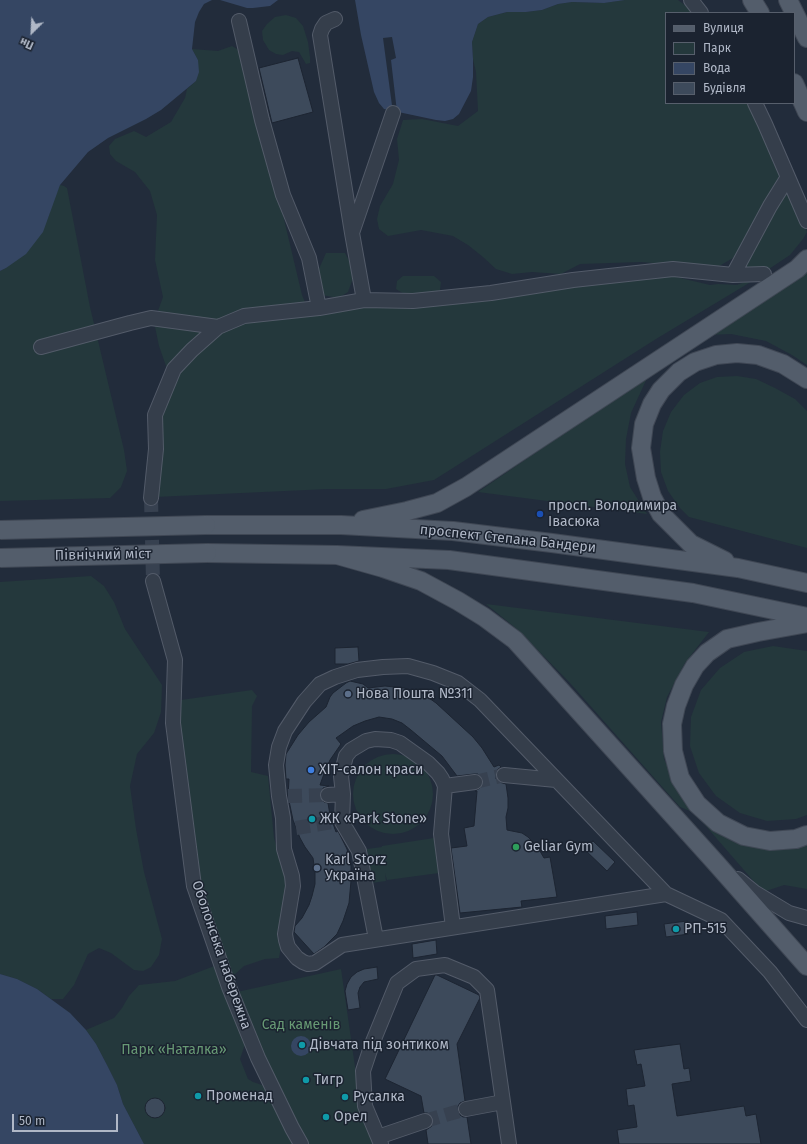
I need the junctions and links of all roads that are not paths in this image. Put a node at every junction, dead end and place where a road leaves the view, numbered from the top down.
1 (691, 0) edge
2 (752, 0) edge
3 (788, 0) edge
4 (700, 12) edge
5 (759, 12) edge
6 (794, 12) edge
7 (795, 14) edge
8 (335, 19) dead end
9 (239, 22) dead end
10 (807, 38) edge
11 (795, 85) edge
12 (755, 104) edge
13 (807, 112) edge
14 (393, 113) dead end
15 (788, 177) junction
16 (807, 221) edge
17 (352, 232) junction
18 (807, 259) edge
19 (764, 274) dead end
20 (732, 275) junction
21 (364, 300) junction
22 (319, 308) junction
23 (218, 327) junction
24 (41, 347) dead end
25 (807, 379) edge
26 (151, 498) tunnel mouth
27 (206, 525) joint
28 (341, 525) junction
29 (0, 530) edge
30 (207, 553) joint
31 (337, 554) junction
32 (0, 558) edge
33 (738, 568) junction
34 (152, 581) tunnel mouth
35 (807, 583) edge
36 (807, 616) edge
37 (807, 623) edge
38 (504, 775) tunnel mouth
39 (556, 780) junction
40 (475, 782) tunnel mouth
41 (445, 786) junction
42 (343, 794) junction
43 (328, 795) tunnel mouth
44 (807, 835) edge
45 (715, 862) junction
46 (666, 894) junction
47 (807, 918) edge
48 (453, 927) junction
49 (376, 939) junction
50 (807, 966) edge
51 (807, 1020) edge
52 (503, 1102) junction
53 (466, 1109) tunnel mouth
54 (424, 1121) tunnel mouth
55 (379, 1140) edge
56 (301, 1144) edge
57 (509, 1144) edge

1 - 4 street
2 - 5 main road
3 - 6 main road
7 - 10 main road
8 - 17 street
9 - 22 street
11 - 13 main road
12 - 15 street
14 - 17 street
15 - 16 street
15 - 20 street
17 - 21 street
18 - 28 main road
19 - 20 street
20 - 21 street
21 - 22 street
22 - 23 street
23 - 24 street
23 - 26 street
25 - 33 main road
27 - 28 main road, проспект Степана Бандери
27 - 29 main road, Північний міст, bridge
28 - 33 main road, проспект Степана Бандери
30 - 31 main road, проспект Степана Бандери
30 - 32 main road, Північний міст, bridge
31 - 36 main road, проспект Степана Бандери
31 - 45 main road
33 - 35 main road, проспект Степана Бандери
34 - 56 street, Оболонська набережна
37 - 44 main road
38 - 39 street
39 - 46 street
39 - 49 street
40 - 41 street
41 - 42 street
41 - 48 street
42 - 43 street
42 - 49 street
45 - 47 street
45 - 50 main road
46 - 48 street
46 - 51 street
48 - 49 street
52 - 53 street
52 - 55 street
52 - 57 street
54 - 55 street

